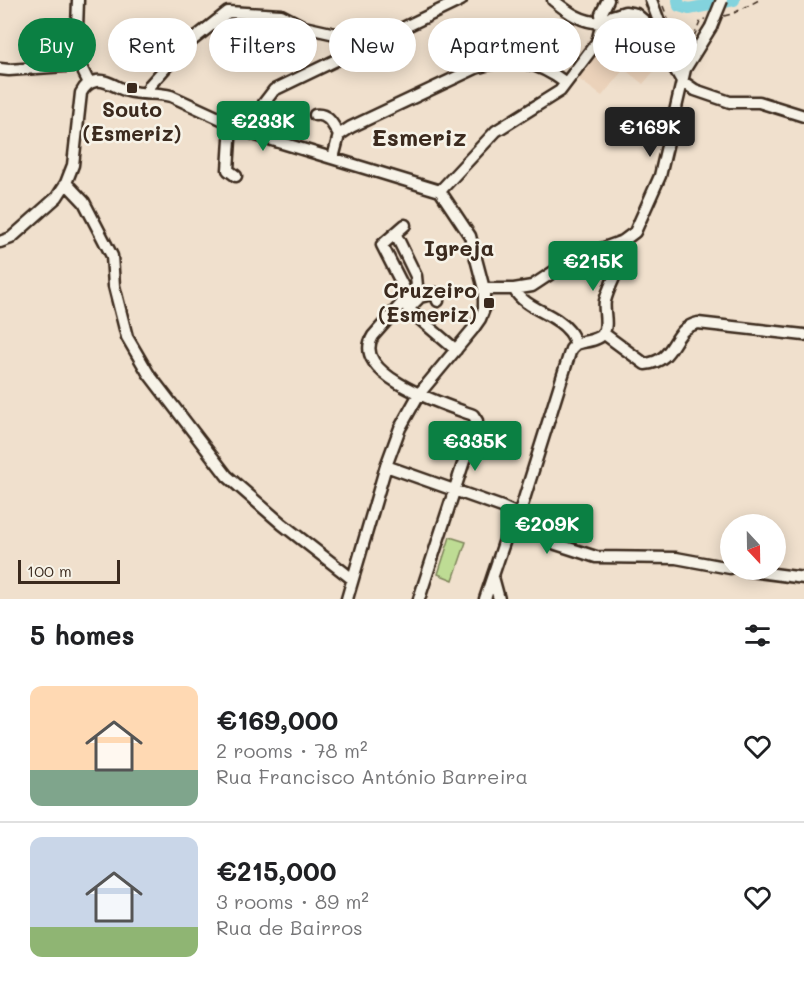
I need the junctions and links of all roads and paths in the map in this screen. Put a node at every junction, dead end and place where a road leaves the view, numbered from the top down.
1 (78, 0) edge
2 (460, 0) edge
3 (553, 0) edge
4 (608, 0) edge
5 (651, 0) edge
6 (722, 0) edge
7 (77, 18) edge
8 (601, 18) edge
9 (609, 18) edge
10 (641, 18) edge
11 (658, 18) edge
12 (416, 21) edge
13 (593, 22) edge
14 (329, 33) edge
15 (593, 47) edge
16 (329, 62) edge
17 (0, 69) edge
18 (18, 70) edge
19 (81, 72) edge
20 (84, 72) edge
21 (677, 72) edge
22 (682, 81) junction
23 (89, 83) junction
24 (566, 83) junction
25 (147, 92) junction
26 (81, 93) junction
27 (315, 115) dead end
28 (804, 116) edge
29 (231, 124) junction
30 (255, 135) junction
31 (339, 135) junction
32 (333, 158) junction
33 (236, 176) dead end
34 (66, 183) junction
35 (440, 191) junction
36 (405, 225) dead end
37 (396, 235) junction
38 (0, 242) edge
39 (624, 242) junction
40 (484, 289) junction
41 (514, 289) junction
42 (408, 296) junction
43 (438, 301) dead end
44 (603, 333) junction
45 (804, 335) edge
46 (576, 344) junction
47 (456, 350) junction
48 (419, 394) junction
49 (386, 466) junction
50 (454, 490) junction
51 (516, 514) junction
52 (720, 566) edge
53 (493, 576) junction
54 (786, 576) edge
55 (351, 578) junction
56 (804, 578) edge
57 (347, 599) edge
58 (419, 599) edge
59 (485, 599) edge
60 (499, 599) edge

1 - 7 street
2 - 12 street
3 - 13 street
4 - 8 street
5 - 11 street
6 - 22 street, bridge
9 - 10 street
14 - 25 street
15 - 24 street
16 - 30 street
17 - 18 street
19 - 26 street
20 - 23 street
21 - 22 street
22 - 28 street
22 - 39 street
23 - 25 street
23 - 26 street
24 - 31 street
24 - 35 street
25 - 29 street
26 - 34 street
27 - 31 street
29 - 30 street
29 - 33 street
30 - 32 street
31 - 32 street
32 - 35 street
34 - 38 street
34 - 55 street
35 - 40 street
36 - 37 street
37 - 42 street
37 - 42 street
39 - 41 street
39 - 44 street
40 - 41 street
40 - 47 street
41 - 46 street
42 - 48 street
43 - 47 street
44 - 45 street
44 - 46 street
46 - 51 street
47 - 48 street
48 - 49 street
48 - 50 street
49 - 50 street
49 - 55 street
50 - 51 street
50 - 58 street
51 - 52 street
51 - 53 street
53 - 59 street
53 - 60 street
54 - 56 street
55 - 57 street

